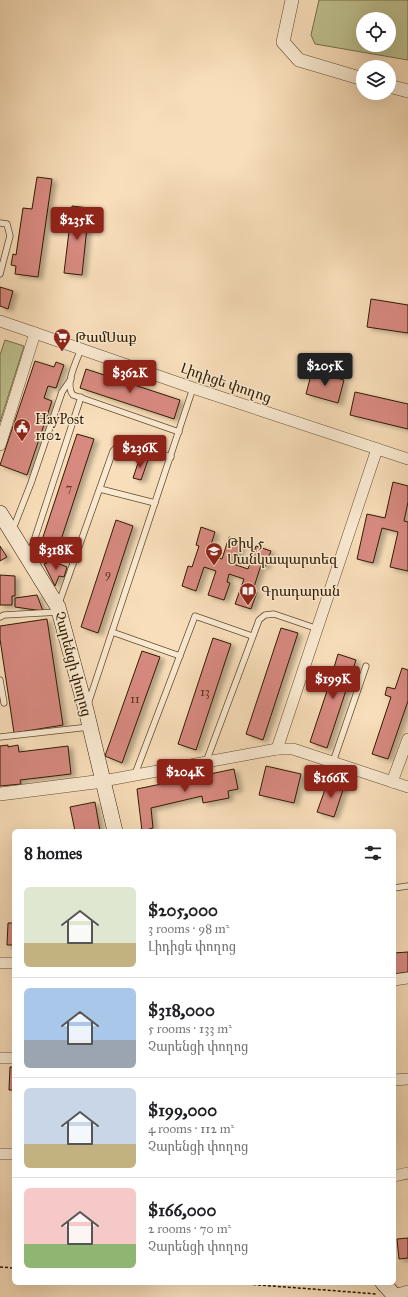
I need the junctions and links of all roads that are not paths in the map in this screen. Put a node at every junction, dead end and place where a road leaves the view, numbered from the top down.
1 (292, 0) edge
2 (356, 76) edge
3 (396, 87) edge
4 (408, 90) edge
5 (0, 223) edge
6 (1, 267) edge
7 (0, 274) edge
8 (0, 321) edge
9 (35, 333) junction
10 (81, 349) junction
11 (70, 379) junction
12 (193, 388) junction
13 (81, 397) junction
14 (179, 432) junction
15 (0, 445) edge
16 (377, 449) junction
17 (171, 457) junction
18 (408, 458) edge
19 (100, 489) junction
20 (156, 503) junction
21 (0, 513) edge
22 (12, 532) junction
23 (28, 558) junction
24 (59, 609) junction
25 (0, 618) edge
26 (318, 629) junction
27 (112, 632) junction
28 (252, 636) junction
29 (180, 656) junction
30 (366, 666) dead end
31 (0, 680) edge
32 (4, 703) dead end
33 (86, 710) junction
34 (90, 727) junction
35 (0, 737) edge
36 (408, 739) edge
37 (277, 749) junction
38 (206, 762) junction
39 (333, 762) junction
40 (135, 774) junction
41 (103, 780) junction
42 (392, 782) junction
43 (408, 787) edge
44 (0, 794) edge
45 (115, 829) edge
46 (408, 886) edge
47 (396, 888) edge
48 (0, 963) edge
49 (12, 963) edge
50 (408, 978) edge
51 (396, 980) edge
52 (0, 1058) edge
53 (12, 1058) edge
54 (408, 1078) edge
55 (396, 1080) edge
56 (0, 1154) edge
57 (12, 1154) edge
58 (408, 1173) edge
59 (396, 1176) edge
60 (386, 1285) edge
61 (399, 1295) edge

1 - 2 street
3 - 4 street
5 - 6 lane
6 - 7 lane
8 - 9 street, Լիդիցե փողոց
9 - 10 street, Լիդիցե փողոց
9 - 15 street
10 - 11 lane
10 - 12 street, Լիդիցե փողոց
11 - 13 lane
11 - 22 lane
12 - 14 lane
12 - 16 street, Լիդիցե փողոց
13 - 14 lane
13 - 23 lane
14 - 17 lane
16 - 18 street, Լիդիցե փողոց
16 - 26 street
17 - 19 lane
17 - 20 lane
19 - 20 lane
19 - 24 lane
20 - 27 lane
21 - 22 main road, Չարենցի փողոց
22 - 23 main road, Չարենցի փողոց
23 - 24 main road, Չարենցի փողոց
24 - 25 lane
24 - 33 main road, Չարենցի փողոց
26 - 28 lane
26 - 37 street
27 - 29 lane
27 - 33 lane
28 - 29 lane
28 - 38 lane
29 - 40 lane
30 - 39 lane
31 - 32 lane
33 - 34 main road, Չարենցի փողոց
34 - 35 lane
34 - 41 main road, Չարենցի փողոց
36 - 42 street
37 - 38 street
37 - 39 street
38 - 40 street
39 - 42 street
40 - 41 street
41 - 44 street
41 - 45 main road, Չարենցի փողոց
42 - 43 street
46 - 47 lane
48 - 49 street
50 - 51 street
52 - 53 street
54 - 55 street
56 - 57 street
58 - 59 street
60 - 61 main road

